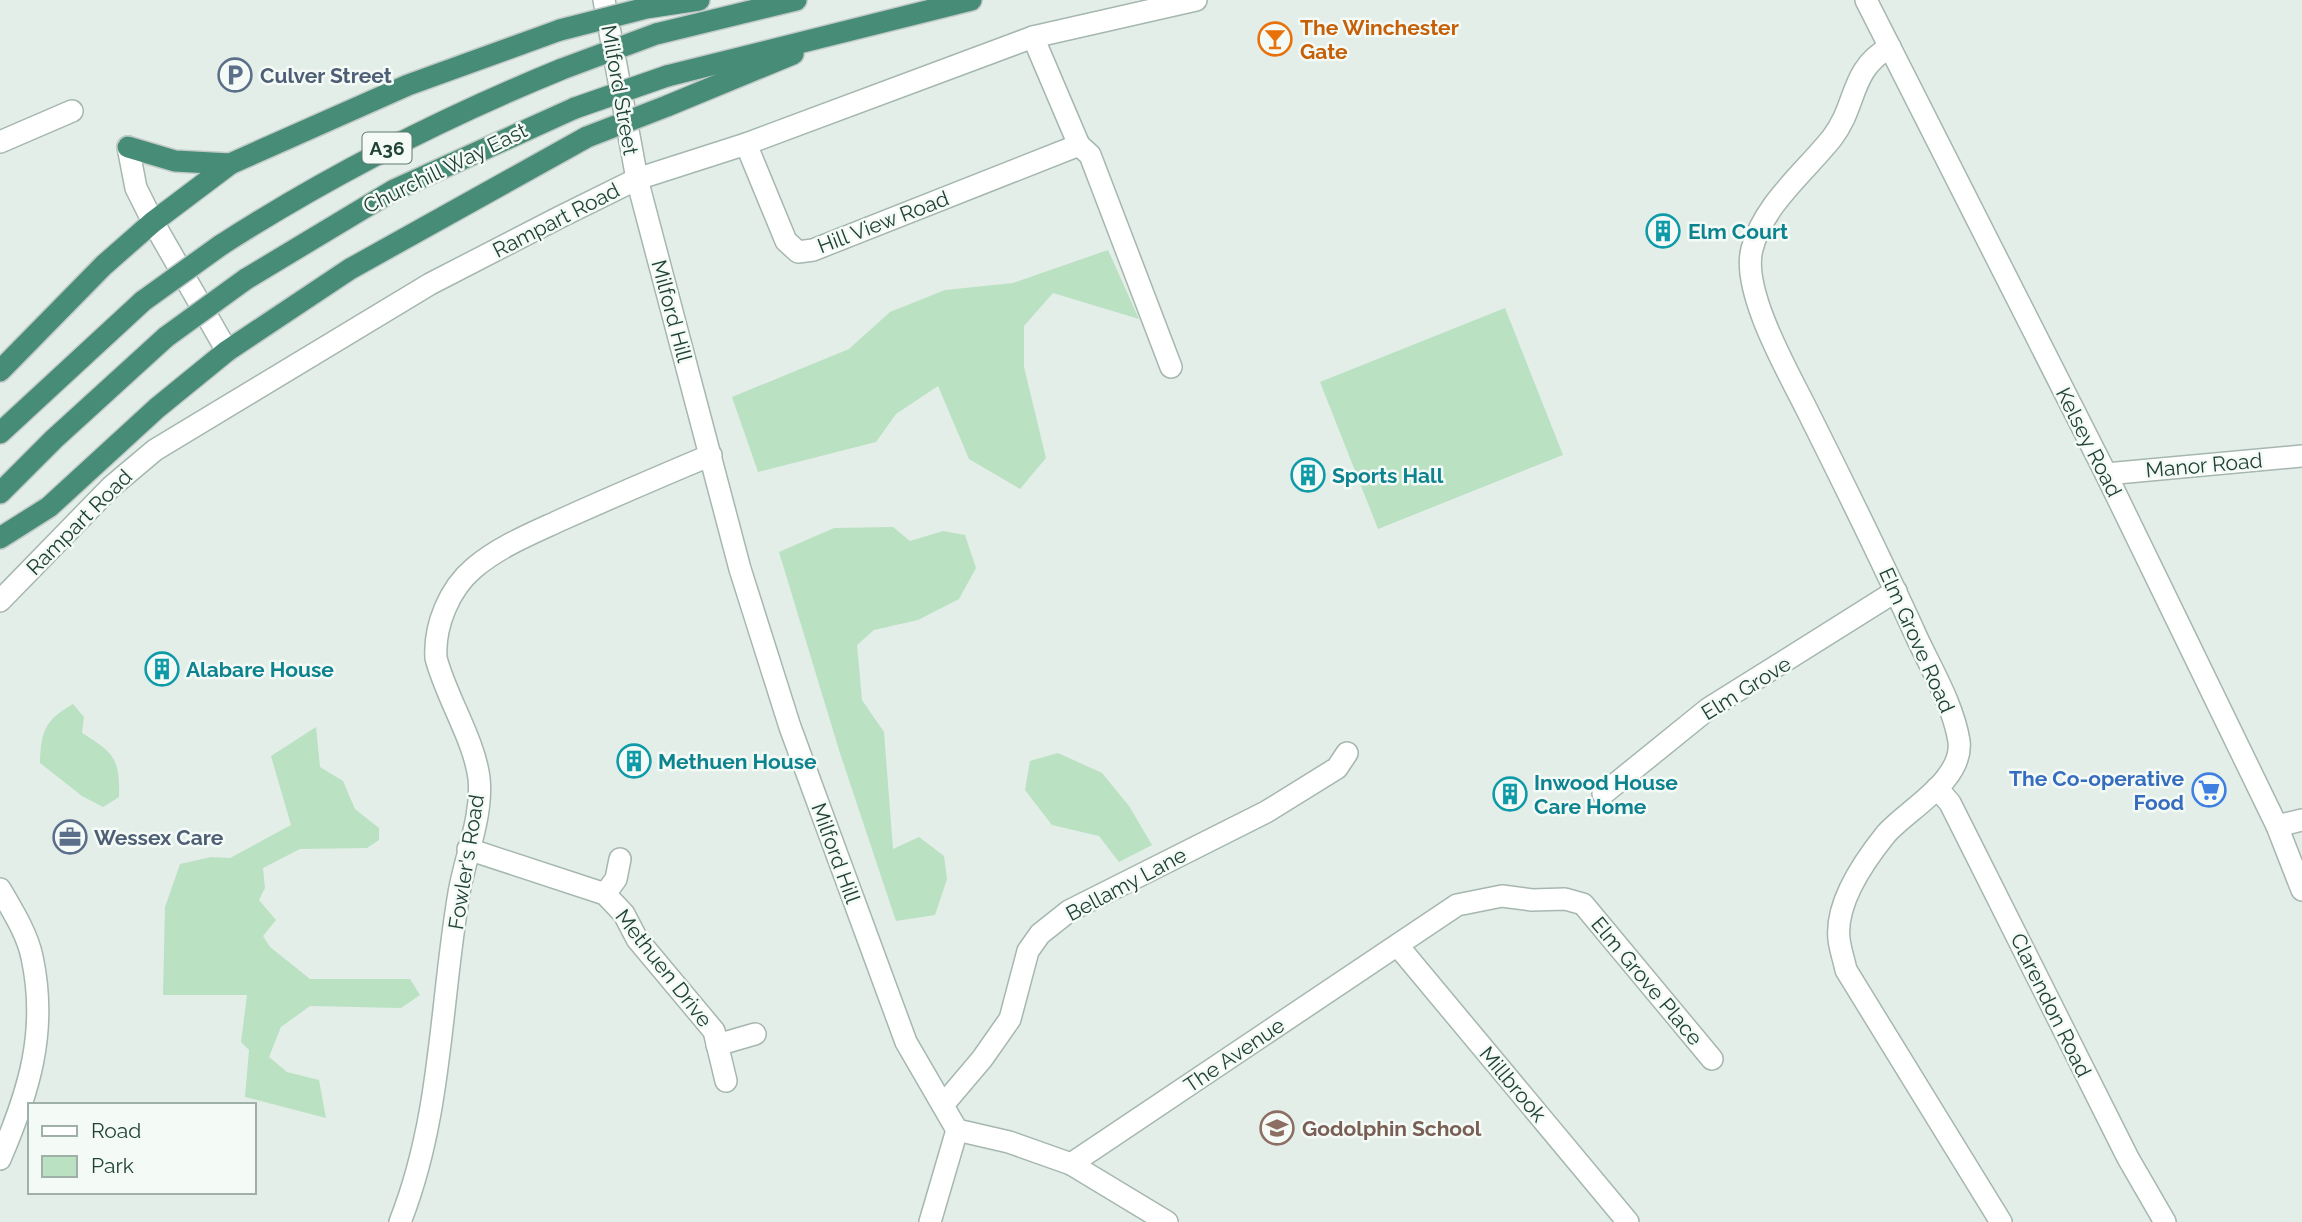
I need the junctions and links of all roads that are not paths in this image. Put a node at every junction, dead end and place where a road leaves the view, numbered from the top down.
1 (604, 0) edge
2 (699, 0) edge
3 (796, 0) edge
4 (971, 0) edge
5 (1196, 0) edge
6 (1866, 0) edge
7 (843, 32) junction
8 (1033, 37) junction
9 (1890, 47) junction
10 (72, 111) dead end
11 (0, 142) edge
12 (746, 144) junction
13 (1079, 145) junction
14 (128, 148) joint
15 (230, 164) junction
16 (637, 179) junction
17 (153, 222) junction
18 (227, 351) junction
19 (1171, 367) dead end
20 (0, 371) edge
21 (0, 433) edge
22 (711, 455) junction
23 (2302, 457) edge
24 (2106, 474) junction
25 (0, 493) edge
26 (0, 538) edge
27 (1896, 591) junction
28 (0, 601) edge
29 (1347, 753) dead end
30 (1937, 789) junction
31 (1603, 794) dead end
32 (2302, 820) edge
33 (2277, 826) junction
34 (468, 849) junction
35 (620, 859) dead end
36 (0, 889) edge
37 (2302, 890) edge
38 (605, 894) junction
39 (1398, 946) junction
40 (755, 1034) dead end
41 (717, 1045) junction
42 (1712, 1059) dead end
43 (726, 1080) dead end
44 (943, 1105) junction
45 (957, 1130) junction
46 (0, 1159) edge
47 (1071, 1164) junction
48 (400, 1222) edge
49 (930, 1222) edge
50 (1167, 1222) edge
51 (1628, 1222) edge
52 (2001, 1222) edge
53 (2165, 1222) edge

1 - 16 street, Milford Street
2 - 15 highway, bridge
3 - 21 highway, Churchill Way East / A36, bridge
4 - 7 highway, Churchill Way East / A36
5 - 8 street, Rampart Road
6 - 9 street, Kelsey Road
7 - 18 highway, bridge
7 - 25 highway, Churchill Way East / A36, bridge
8 - 12 street, Rampart Road
8 - 13 street
9 - 24 street, Kelsey Road
9 - 27 street, Elm Grove Road
10 - 11 street
12 - 13 street, Hill View Road
12 - 16 street, Rampart Road
13 - 19 street
14 - 15 highway
14 - 17 street
15 - 17 highway
16 - 22 street, Milford Hill
16 - 28 street, Rampart Road
17 - 18 street
17 - 20 highway
18 - 26 highway
22 - 34 street, Fowler's Road
22 - 44 street, Milford Hill
23 - 24 street, Manor Road
24 - 33 street, Kelsey Road
27 - 30 street, Elm Grove Road
27 - 31 street, Elm Grove
29 - 44 street, Bellamy Lane
30 - 52 street, Elm Grove Road
30 - 53 street, Clarendon Road
32 - 33 street
33 - 37 street, Kelsey Road
34 - 38 street, Methuen Drive
34 - 48 street, Fowler's Road
35 - 38 street, Methuen Drive
36 - 46 street
38 - 41 street, Methuen Drive
39 - 42 street, Elm Grove Place
39 - 47 street, The Avenue
39 - 51 street, Millbrook
40 - 41 street, Methuen Drive
41 - 43 street, Methuen Drive
44 - 45 street, Milford Hill
45 - 47 street
45 - 49 street
47 - 50 street

